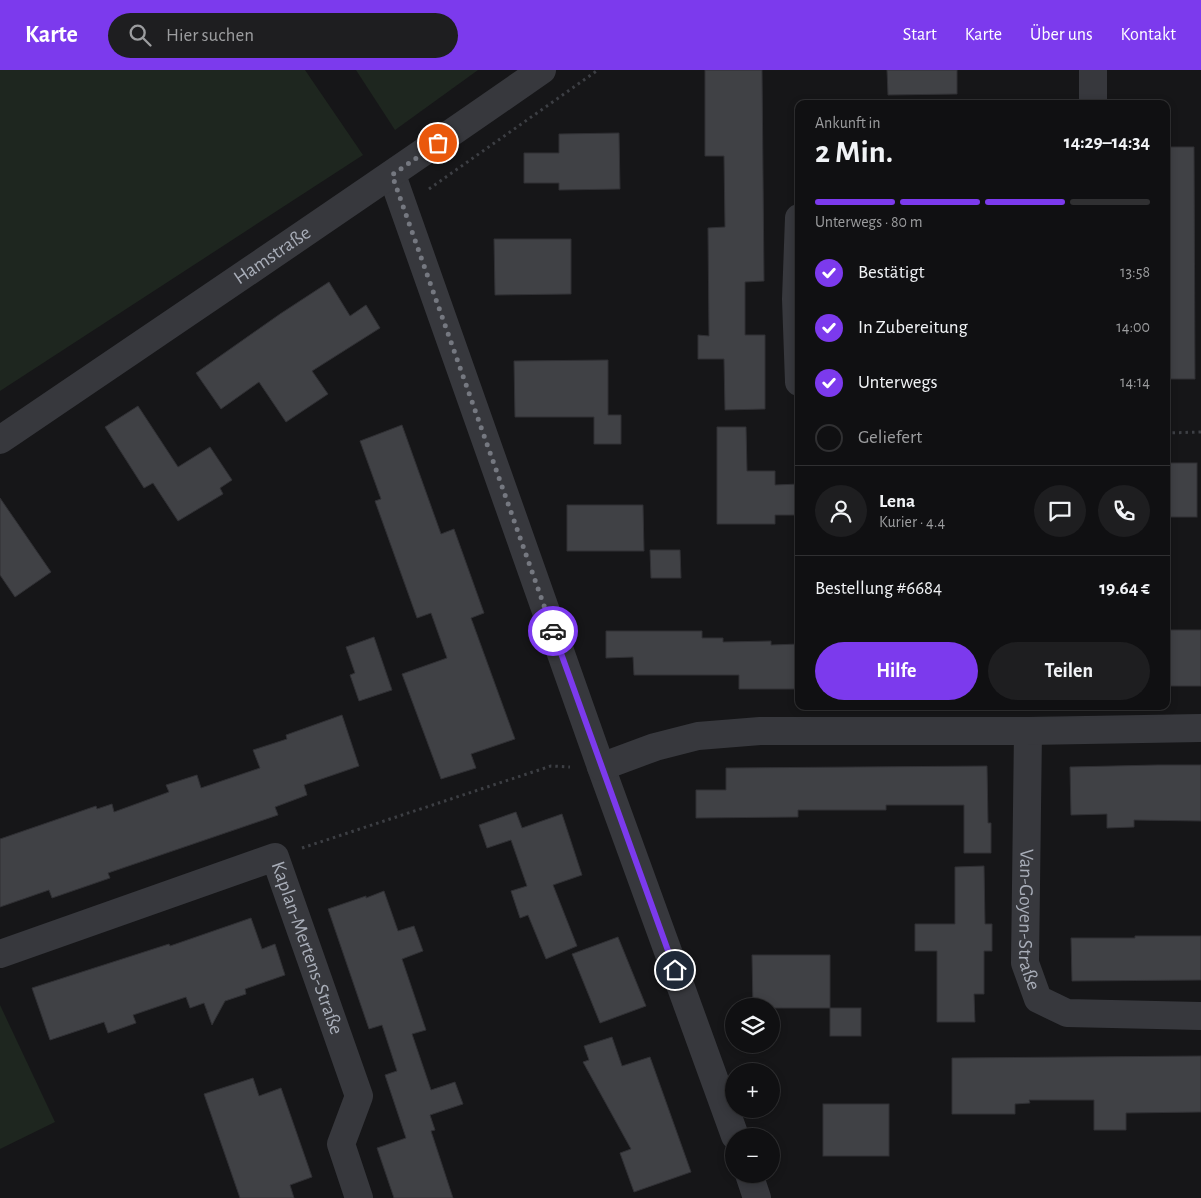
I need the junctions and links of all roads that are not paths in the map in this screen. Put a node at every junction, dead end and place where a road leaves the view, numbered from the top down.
1 (542, 70) edge
2 (1094, 70) edge
3 (1093, 100) edge
4 (392, 175) junction
5 (0, 440) edge
6 (1201, 728) edge
7 (1028, 732) junction
8 (601, 767) junction
9 (0, 954) edge
10 (1201, 1016) edge
11 (732, 1128) edge
12 (752, 1183) edge
13 (359, 1198) edge
14 (758, 1198) edge

1 - 4 street, Hamstraße
2 - 3 street
4 - 5 street, Hamstraße
4 - 8 street
6 - 7 street
7 - 8 street
7 - 10 street, Van-Goyen-Straße
8 - 11 street
9 - 13 street, Kaplan-Mertens-Straße
12 - 14 street

